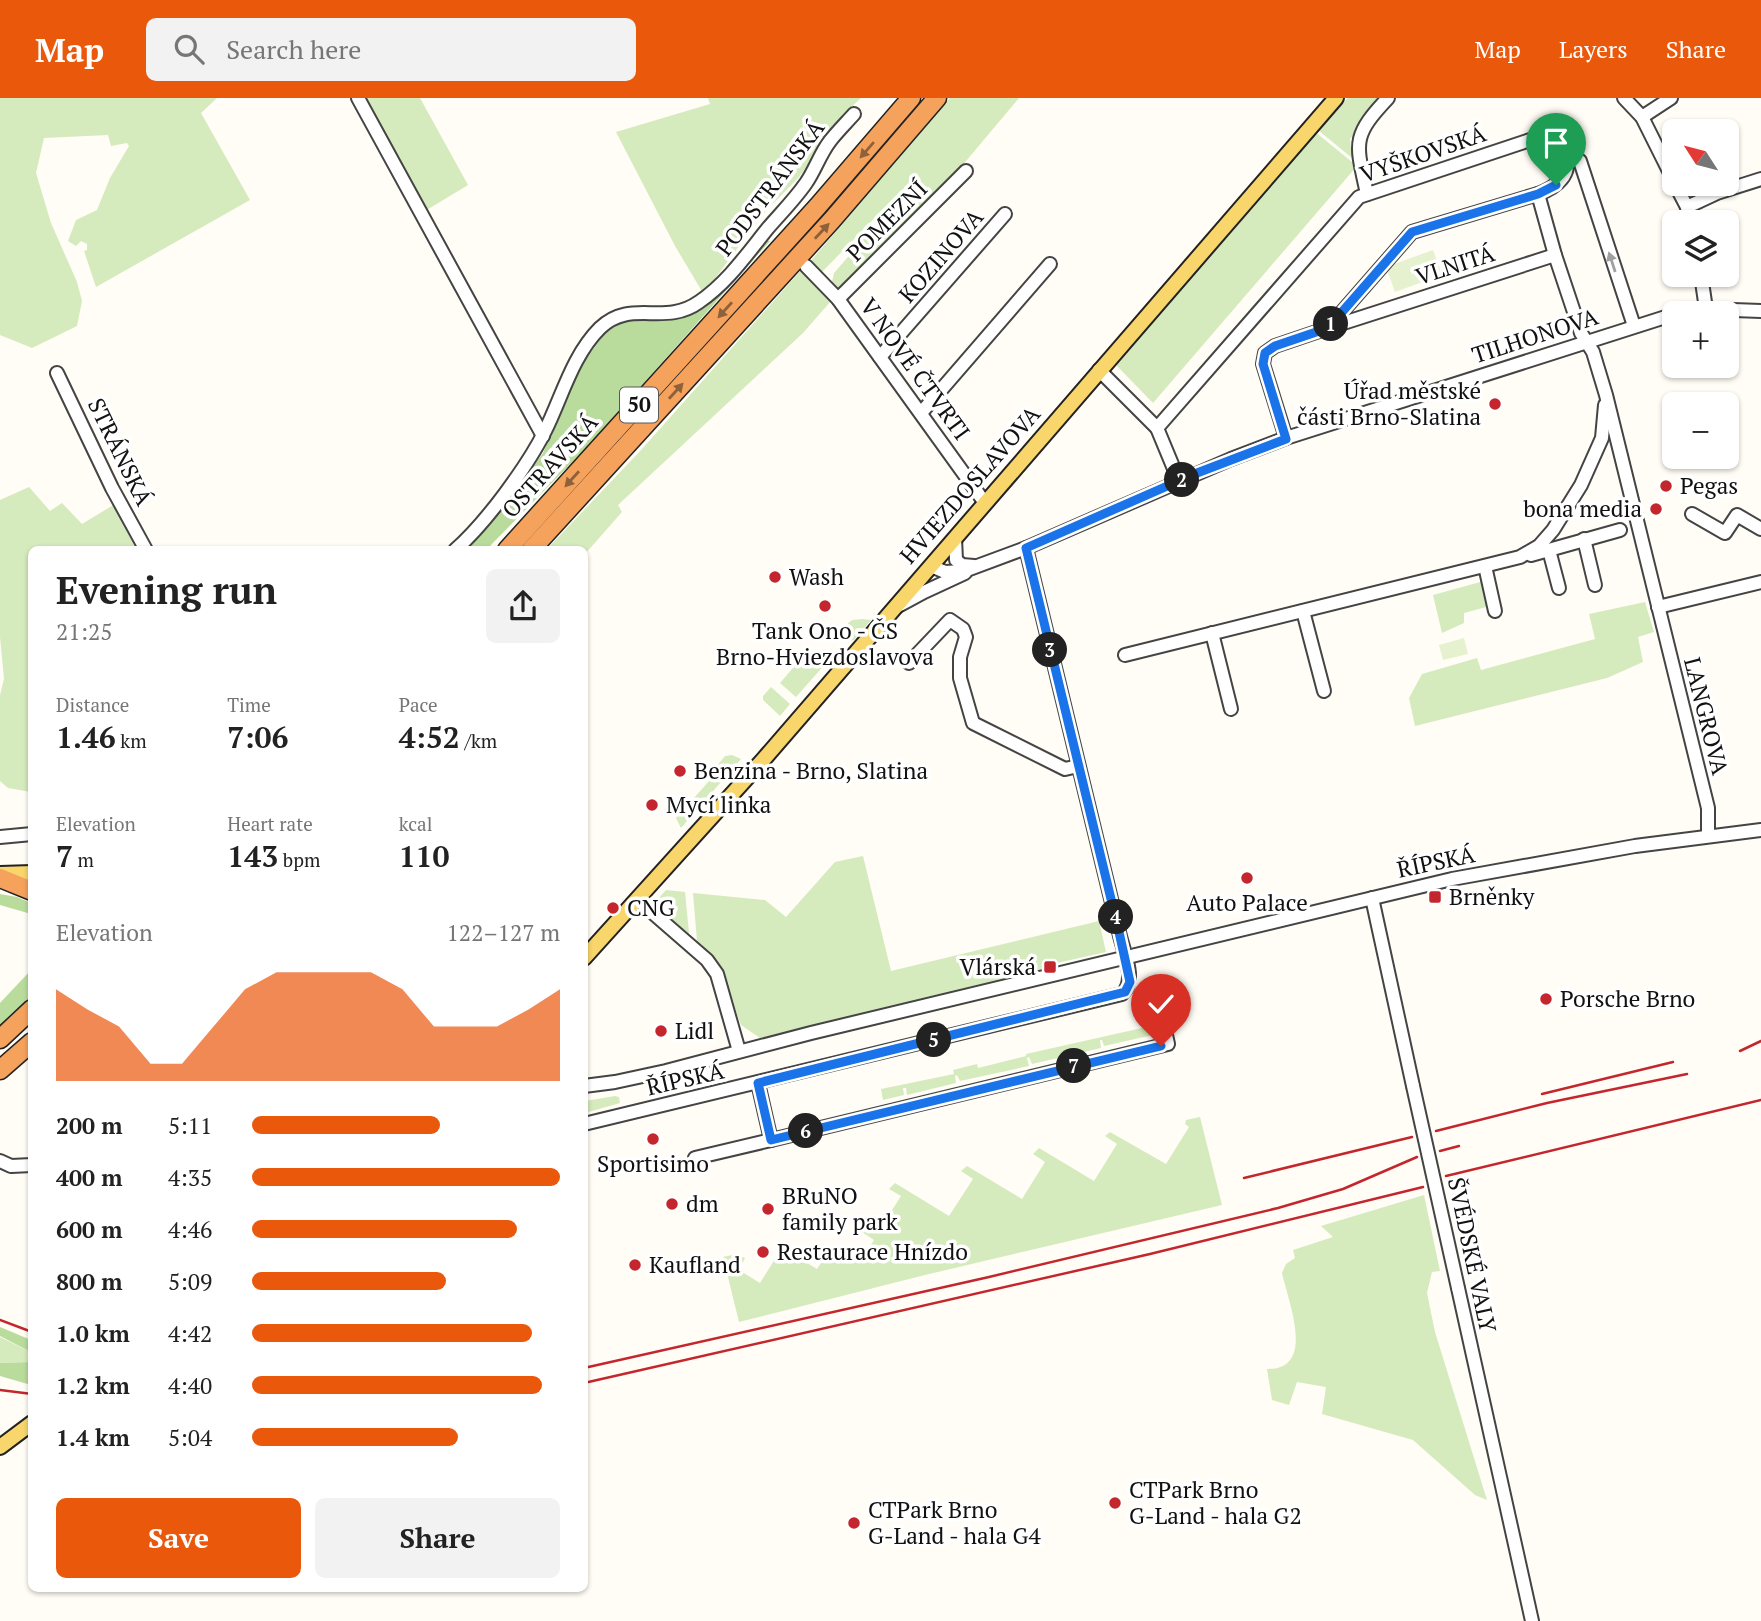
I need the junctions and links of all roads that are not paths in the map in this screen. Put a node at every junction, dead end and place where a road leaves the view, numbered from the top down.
1 (358, 98) edge
2 (911, 98) edge
3 (937, 98) edge
4 (1336, 98) edge
5 (1388, 98) edge
6 (1624, 98) edge
7 (1671, 98) edge
8 (854, 114) dead end
9 (1642, 117) junction
10 (1566, 153) junction
11 (1662, 157) edge
12 (966, 171) dead end
13 (1761, 179) edge
14 (1367, 194) junction
15 (1538, 194) junction
16 (1682, 196) edge
17 (1687, 207) junction
18 (1688, 210) edge
19 (1005, 214) dead end
20 (1555, 255) junction
21 (1050, 264) dead end
22 (806, 266) dead end
23 (838, 299) junction
24 (1739, 310) edge
25 (1761, 311) edge
26 (1662, 318) edge
27 (1634, 326) junction
28 (1328, 328) junction
29 (1588, 342) junction
30 (880, 357) junction
31 (1099, 370) junction
32 (57, 373) dead end
33 (1606, 395) junction
34 (921, 413) junction
35 (1157, 428) junction
36 (543, 436) junction
37 (1286, 439) junction
38 (1178, 481) junction
39 (985, 503) junction
40 (1692, 514) dead end
41 (529, 527) junction
42 (1761, 529) edge
43 (1553, 530) junction
44 (1620, 530) dead end
45 (955, 538) junction
46 (1584, 539) junction
47 (1565, 545) junction
48 (144, 546) edge
49 (458, 546) edge
50 (506, 546) edge
51 (511, 546) edge
52 (535, 546) edge
53 (1026, 548) junction
54 (1549, 551) junction
55 (1520, 557) junction
56 (931, 566) junction
57 (978, 566) junction
58 (1485, 566) junction
59 (1761, 582) edge
60 (1595, 585) dead end
61 (1559, 588) dead end
62 (1658, 607) junction
63 (1303, 611) junction
64 (1495, 611) dead end
65 (891, 612) junction
66 (1212, 633) junction
67 (1125, 654) dead end
68 (909, 663) dead end
69 (1324, 691) dead end
70 (1231, 709) dead end
71 (1078, 766) junction
72 (1761, 830) edge
73 (28, 834) edge
74 (1708, 836) junction
75 (0, 837) edge
76 (28, 873) edge
77 (0, 876) edge
78 (28, 889) edge
79 (1372, 898) junction
80 (638, 900) junction
81 (588, 954) edge
82 (1125, 957) junction
83 (1154, 985) dead end
84 (28, 1013) edge
85 (28, 1023) edge
86 (0, 1039) edge
87 (28, 1046) edge
88 (0, 1047) edge
89 (739, 1051) junction
90 (0, 1070) edge
91 (758, 1083) junction
92 (588, 1085) edge
93 (588, 1123) edge
94 (771, 1140) junction
95 (695, 1158) dead end
96 (0, 1161) edge
97 (28, 1165) edge
98 (28, 1426) edge
99 (0, 1447) edge
100 (1532, 1621) edge

1 - 36 street
2 -> 41 highway, OSTRAVSKÁ / 50
52 -> 3 highway, OSTRAVSKÁ / 50
4 - 31 main road, HVIEZDOSLAVOVA
5 - 14 street
6 - 9 street
7 - 9 street
8 - 36 street, PODSTRÁNSKÁ
9 - 11 street
10 - 14 street, VYŠKOVSKÁ
10 - 15 street, VLNITÁ
27 -> 10 street, VYŠKOVSKÁ
12 - 23 street, POMEZNÍ
13 - 17 street
14 - 35 street, VYŠKOVSKÁ
15 - 20 street
15 - 28 street, VLNITÁ
16 - 17 street
17 - 18 street
19 - 30 street, KOZINOVA
20 - 28 street, VLNITÁ
20 - 29 street
21 - 34 street
22 - 23 street, V NOVÉ ČTVRTI
23 - 30 street, V NOVÉ ČTVRTI
24 - 25 street
26 - 27 street, TILHONOVA
27 - 29 street, TILHONOVA
28 - 37 street, VLNITÁ
29 - 33 street, LANGROVA
29 - 37 street, TILHONOVA
30 - 34 street, V NOVÉ ČTVRTI
31 - 35 street
31 - 39 main road, HVIEZDOSLAVOVA
32 - 48 street, STRÁNSKÁ
33 - 43 street, LANGROVA
33 - 62 street, LANGROVA
34 - 39 street, V NOVÉ ČTVRTI
35 - 38 street
36 - 49 street, PODSTRÁNSKÁ
37 - 38 street, TILHONOVA
38 - 53 street, TILHONOVA
39 - 45 main road, HVIEZDOSLAVOVA
40 - 42 street
41 - 50 highway, 50
41 - 51 highway, OSTRAVSKÁ / 50
43 - 47 street
43 - 55 street, LANGROVA
44 - 46 street, LANGROVA
45 - 56 main road, HVIEZDOSLAVOVA
45 - 57 street
46 - 47 street, LANGROVA
46 - 60 street
47 - 54 street, LANGROVA
53 - 57 street, TILHONOVA
53 - 71 street
54 - 55 street, LANGROVA
54 - 61 street
55 - 58 street, LANGROVA
56 - 57 street, TILHONOVA
56 - 65 main road, HVIEZDOSLAVOVA
57 - 65 street, TILHONOVA
58 - 63 street, LANGROVA
58 - 64 street
59 - 62 street
62 - 74 street, LANGROVA
63 - 66 street, LANGROVA
63 - 69 street
65 - 80 main road, HVIEZDOSLAVOVA
66 - 67 street, LANGROVA
66 - 70 street
68 - 71 street
71 - 82 street
72 - 74 street, ŘÍPSKÁ
73 - 75 street
74 - 79 street, ŘÍPSKÁ
76 - 77 main road
77 - 78 highway
79 - 82 street, ŘÍPSKÁ
79 - 100 street, ŠVÉDSKÉ VALY, bridge
80 - 81 main road, HVIEZDOSLAVOVA
80 - 89 street
82 - 89 street, ŘÍPSKÁ
82 - 91 street, ŘÍPSKÁ
83 - 94 street
84 - 86 highway
85 - 88 highway
87 - 90 highway
89 - 92 street, ŘÍPSKÁ
91 - 93 street, ŘÍPSKÁ
91 - 94 street
94 - 95 street
96 - 97 street
98 - 99 main road

